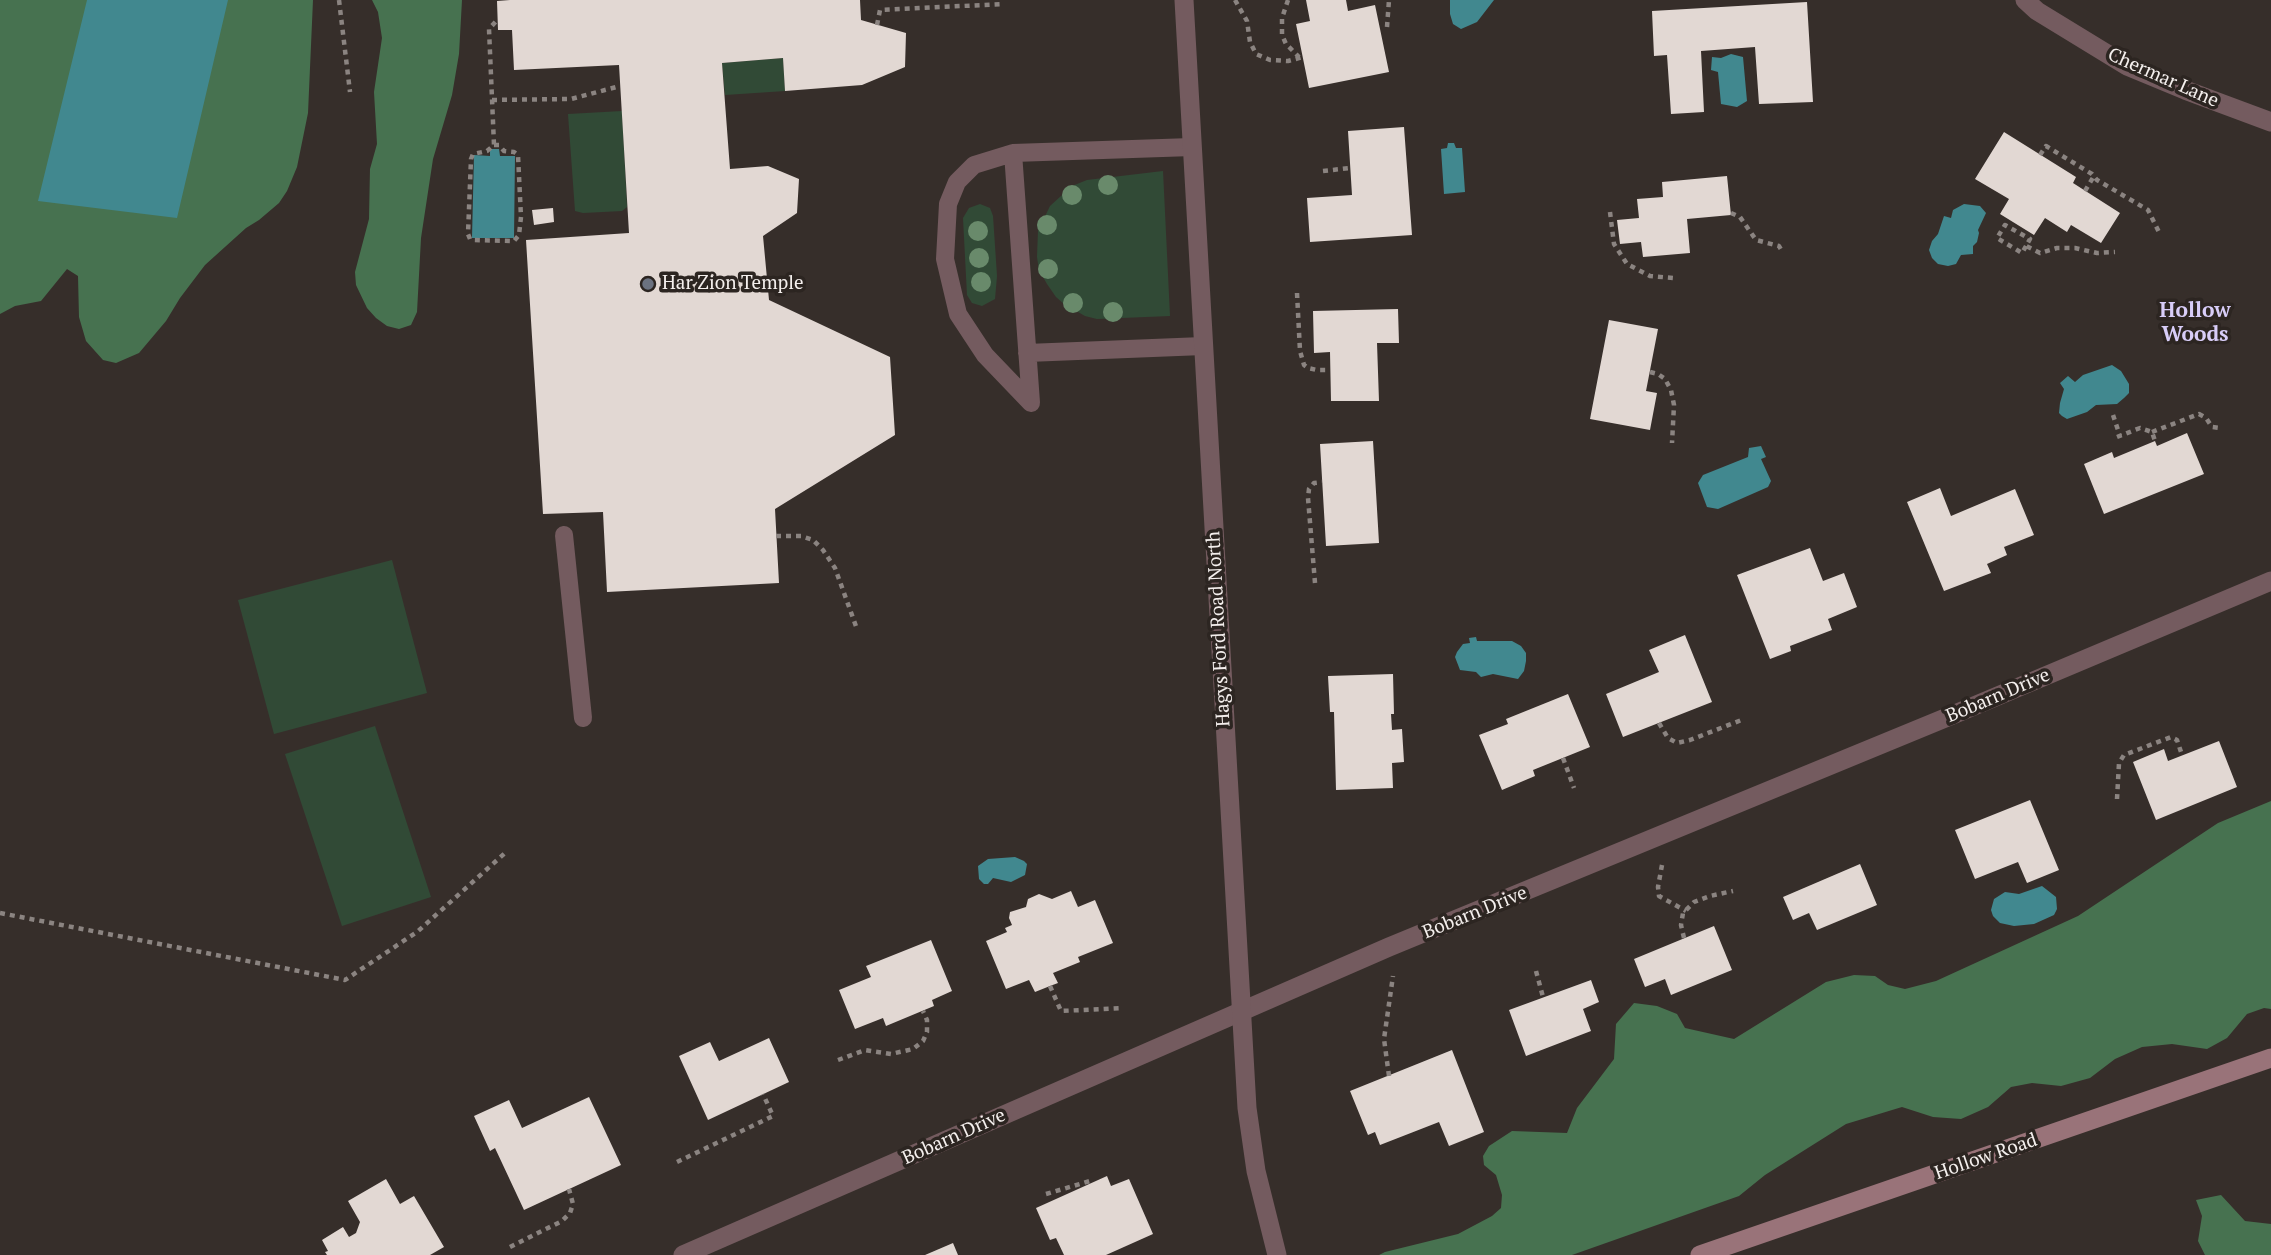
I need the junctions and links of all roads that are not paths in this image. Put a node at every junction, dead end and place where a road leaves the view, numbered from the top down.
1 (1184, 0) edge
2 (2025, 0) edge
3 (2271, 122) edge
4 (1192, 147) junction
5 (1013, 153) junction
6 (1203, 346) junction
7 (1027, 353) junction
8 (564, 535) dead end
9 (2271, 581) edge
10 (583, 718) dead end
11 (1241, 1010) junction
12 (2271, 1058) edge
13 (683, 1255) edge
14 (1277, 1255) edge
15 (1700, 1255) edge

1 - 4 street, Hagys Ford Road North
2 - 3 street, Chermar Lane
4 - 5 lane
4 - 6 street, Hagys Ford Road North
5 - 7 lane
5 - 7 lane
6 - 7 lane
6 - 11 street, Hagys Ford Road North
8 - 10 lane
9 - 11 street, Bobarn Drive
11 - 13 street, Bobarn Drive
11 - 14 street, Hagys Ford Road North
12 - 15 main road, Hollow Road

